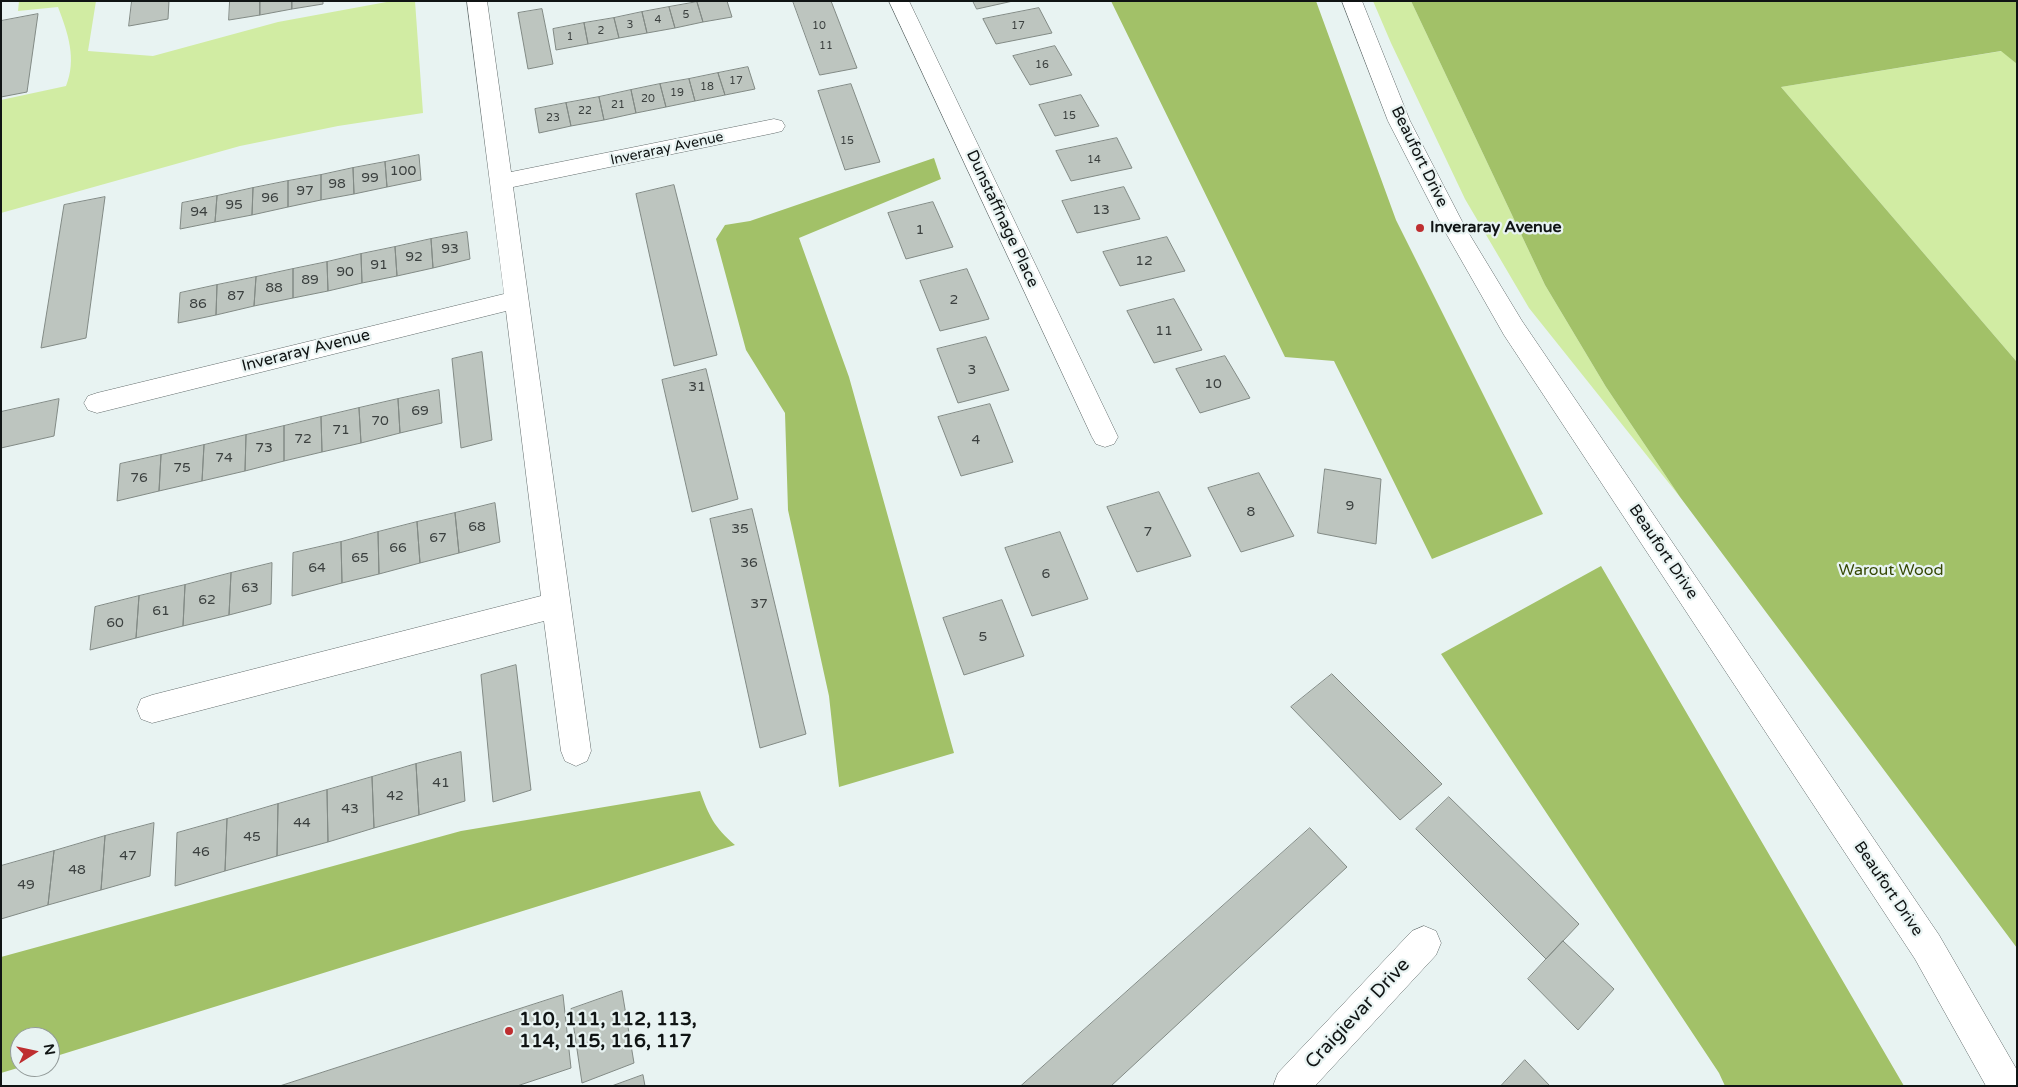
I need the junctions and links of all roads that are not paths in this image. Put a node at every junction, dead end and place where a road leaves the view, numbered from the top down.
1 (477, 1) edge
2 (899, 1) edge
3 (1352, 1) edge
4 (774, 126) dead end
5 (500, 182) junction
6 (516, 300) junction
7 (97, 403) dead end
8 (1105, 438) dead end
9 (556, 605) junction
10 (152, 709) dead end
11 (576, 751) dead end
12 (1424, 943) dead end
13 (1291, 1086) edge
14 (2006, 1086) edge

1 - 5 street
2 - 8 street, Dunstaffnage Place
3 - 14 street, Beaufort Drive
4 - 5 street, Inveraray Avenue
5 - 6 street
6 - 7 street, Inveraray Avenue
6 - 9 street
9 - 10 street
9 - 11 street
12 - 13 street, Craigievar Drive

